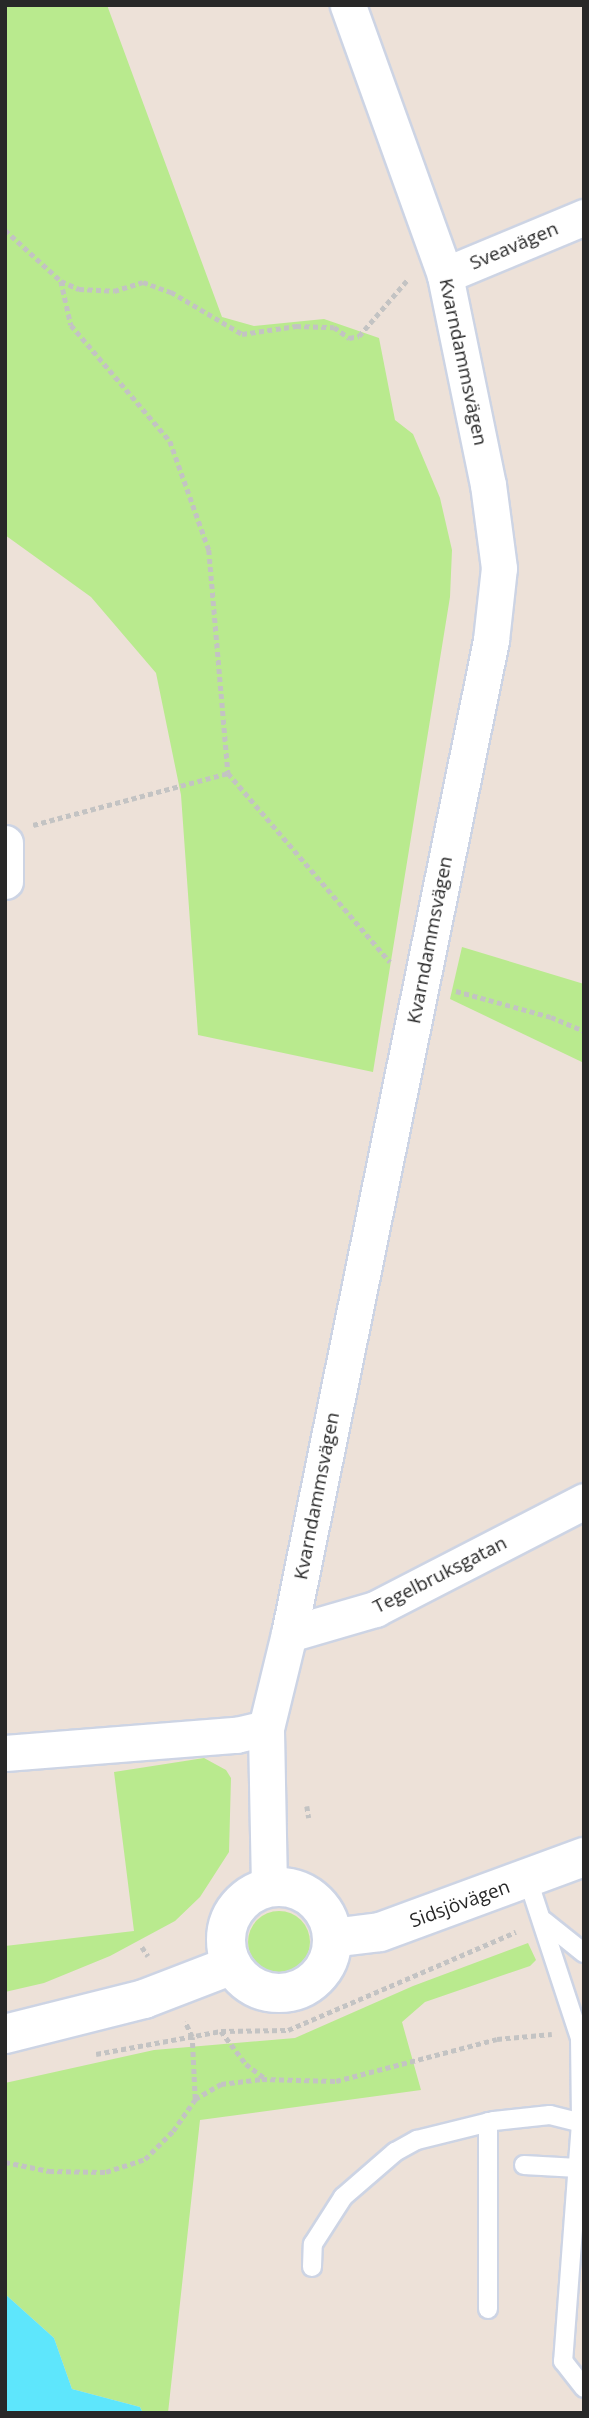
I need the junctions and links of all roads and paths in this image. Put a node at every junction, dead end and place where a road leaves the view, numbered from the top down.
1 (348, 5) edge
2 (584, 217) edge
3 (5, 230) edge
4 (445, 275) junction
5 (411, 276) dead end
6 (61, 281) junction
7 (228, 773) junction
8 (12, 836) edge
9 (5, 881) edge
10 (422, 980) junction
11 (584, 1031) edge
12 (584, 1501) edge
13 (289, 1634) junction
14 (266, 1728) junction
15 (5, 1753) edge
16 (584, 1857) edge
17 (528, 1880) junction
18 (269, 1887) junction
19 (544, 1921) junction
20 (332, 1938) junction
21 (584, 1953) edge
22 (232, 1965) junction
23 (221, 2031) junction
24 (5, 2034) edge
25 (192, 2037) junction
26 (580, 2038) junction
27 (85, 2056) dead end
28 (267, 2079) junction
29 (195, 2099) junction
30 (488, 2122) junction
31 (582, 2123) junction
32 (5, 2162) edge
33 (524, 2165) dead end
34 (578, 2168) junction
35 (312, 2267) dead end
36 (488, 2309) dead end
37 (584, 2388) edge

1 - 4 street, Kvarndammsvägen
2 - 4 street, Sveavägen
3 - 6 path
4 - 10 street, Kvarndammsvägen
5 - 6 path
6 - 7 path
7 - 8 path
7 - 10 path
8 - 9 street
10 - 11 path
10 - 13 street, Kvarndammsvägen
12 - 13 street, Tegelbruksgatan
13 - 14 street, Kvarndammsvägen
14 - 15 street
14 - 18 street, Kvarndammsvägen
16 - 17 main road, Sidsjövägen
17 - 19 lane
17 - 20 main road, Sidsjövägen
18 - 20 main road
18 - 22 main road
19 - 21 lane
19 - 23 path
19 - 26 lane
20 - 22 main road
22 - 24 main road
23 - 25 path
23 - 28 path
25 - 27 path
25 - 29 path
26 - 28 path
26 - 31 lane
28 - 29 path
29 - 32 path
30 - 31 lane
30 - 35 lane
30 - 36 lane
31 - 34 lane
33 - 34 lane
34 - 37 lane

